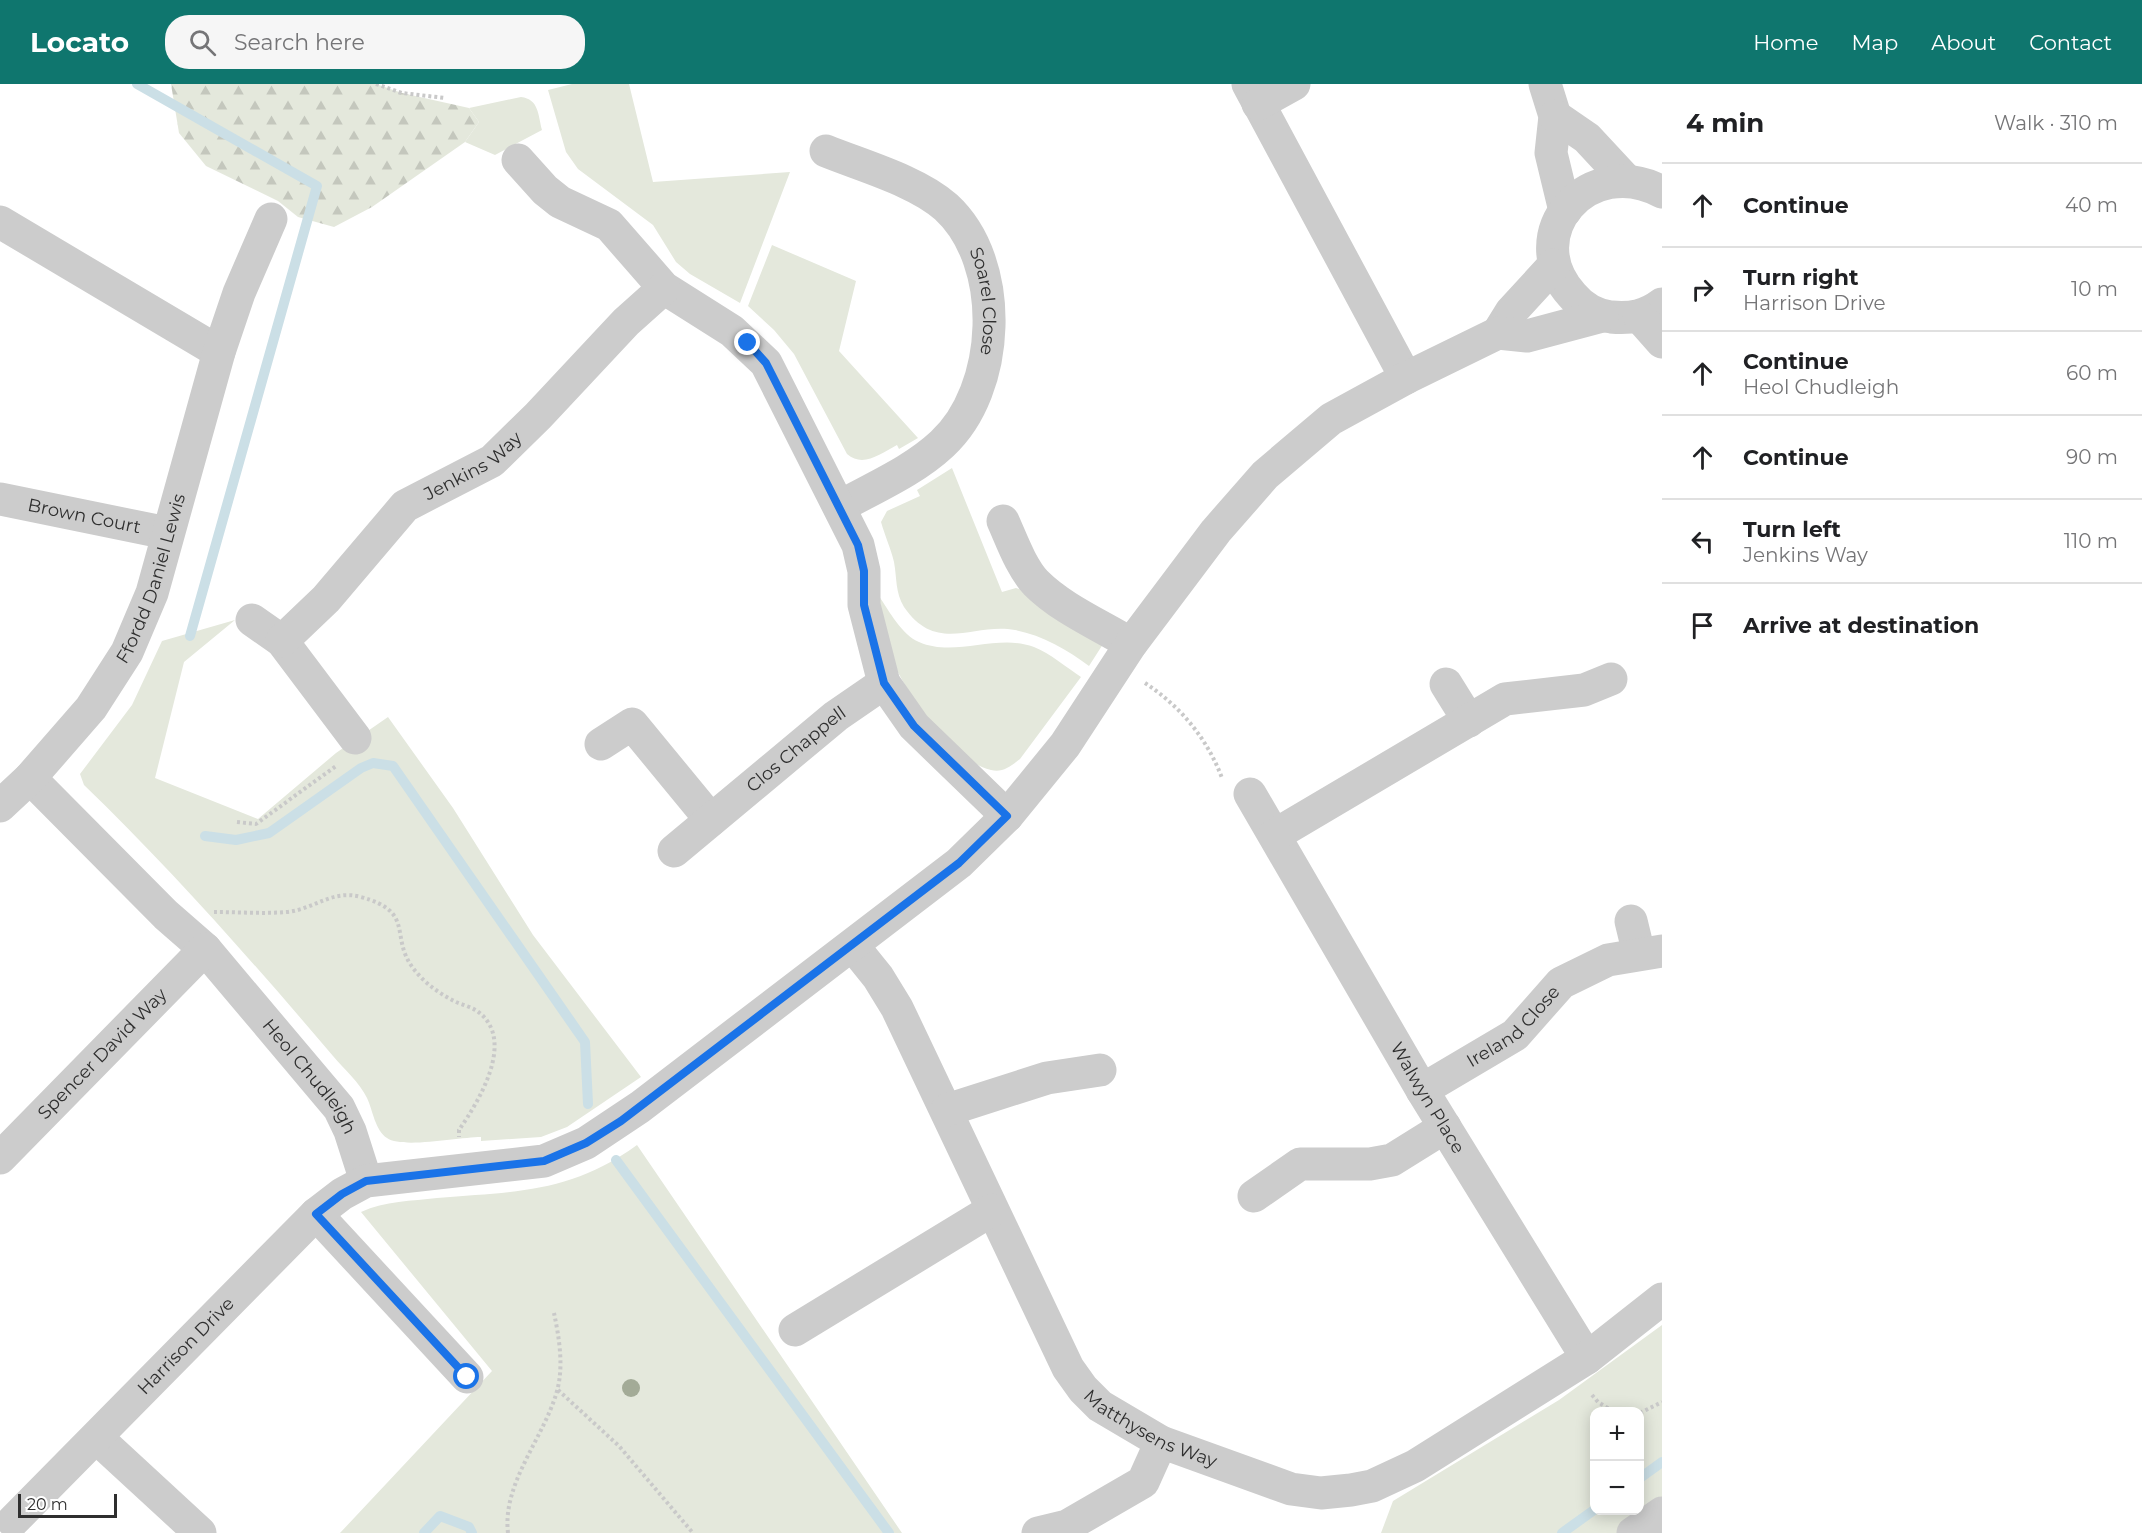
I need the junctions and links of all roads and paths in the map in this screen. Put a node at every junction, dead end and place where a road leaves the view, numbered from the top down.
1 (376, 84) edge
2 (1294, 84) edge
3 (1545, 84) edge
4 (1253, 94) edge
5 (446, 98) dead end
6 (1556, 116) junction
7 (826, 151) dead end
8 (518, 160) dead end
9 (1627, 181) junction
10 (1662, 191) edge
11 (1565, 211) junction
12 (271, 219) dead end
13 (0, 222) edge
14 (1554, 265) junction
15 (664, 288) junction
16 (1651, 310) edge
17 (1602, 316) junction
18 (1498, 333) junction
19 (1662, 342) edge
20 (219, 352) junction
21 (1406, 378) junction
22 (0, 499) edge
23 (841, 506) junction
24 (1003, 521) dead end
25 (167, 533) junction
26 (252, 621) dead end
27 (282, 641) junction
28 (1125, 654) junction
29 (1611, 680) dead end
30 (884, 683) junction
31 (1446, 684) dead end
32 (1469, 721) junction
33 (355, 738) joint
34 (601, 744) dead end
35 (30, 778) junction
36 (1250, 794) joint
37 (0, 806) edge
38 (1007, 816) junction
39 (711, 820) junction
40 (237, 822) dead end
41 (1275, 835) junction
42 (674, 851) dead end
43 (206, 912) dead end
44 (1631, 921) dead end
45 (854, 946) junction
46 (205, 949) junction
47 (1651, 953) edge
48 (1100, 1070) dead end
49 (1422, 1090) junction
50 (947, 1110) junction
51 (1445, 1127) junction
52 (460, 1144) dead end
53 (0, 1158) edge
54 (366, 1181) junction
55 (1254, 1196) dead end
56 (992, 1210) junction
57 (316, 1214) junction
58 (1662, 1299) edge
59 (554, 1313) dead end
60 (795, 1330) dead end
61 (1587, 1358) junction
62 (467, 1377) dead end
63 (558, 1390) junction
64 (1662, 1402) edge
65 (1644, 1411) edge
66 (97, 1438) junction
67 (1161, 1442) junction
68 (1662, 1513) edge
69 (13, 1521) dead end
70 (200, 1533) edge
71 (508, 1533) edge
72 (693, 1533) edge
73 (1038, 1533) edge
74 (1633, 1533) edge

1 - 5 path
2 - 4 street
3 - 6 street
4 - 21 street
6 - 9 street
6 - 11 street
7 - 23 street, Soarel Close
8 - 15 street
9 - 10 street
9 - 11 street
11 - 14 street
12 - 20 street, Ffordd Daniel Lewis
13 - 20 street
14 - 17 street
14 - 18 street
15 - 23 street
15 - 27 street, Jenkins Way
16 - 17 street
16 - 19 street
17 - 18 street
18 - 21 street
20 - 25 street, Ffordd Daniel Lewis
21 - 28 street
22 - 25 street, Brown Court
23 - 30 street
24 - 28 street
25 - 35 street, Ffordd Daniel Lewis
26 - 27 street
27 - 33 street
28 - 36 path
28 - 38 street
29 - 32 street
30 - 38 street
30 - 39 street, Clos Chappell
31 - 32 street
32 - 41 street
33 - 40 path
34 - 39 street
35 - 37 street
35 - 46 street, Heol Chudleigh
36 - 41 street, Walwyn Place
38 - 45 street
39 - 42 street, Clos Chappell
41 - 49 street, Walwyn Place
43 - 52 path
44 - 47 street, Ireland Close
45 - 50 street, Matthysens Way
45 - 54 street
46 - 53 street, Spencer David Way
46 - 54 street, Heol Chudleigh
47 - 49 street, Ireland Close
48 - 50 street
49 - 51 street, Walwyn Place
50 - 56 street, Matthysens Way
51 - 55 street
51 - 61 street, Walwyn Place
54 - 57 street, Harrison Drive
56 - 60 street
56 - 67 street, Matthysens Way
57 - 62 street
57 - 66 street, Harrison Drive
58 - 61 street, Matthysens Way
59 - 63 path
61 - 67 street, Matthysens Way
63 - 71 path
63 - 72 path
64 - 65 path
66 - 69 street, Harrison Drive
66 - 70 street
67 - 73 street
68 - 74 street

